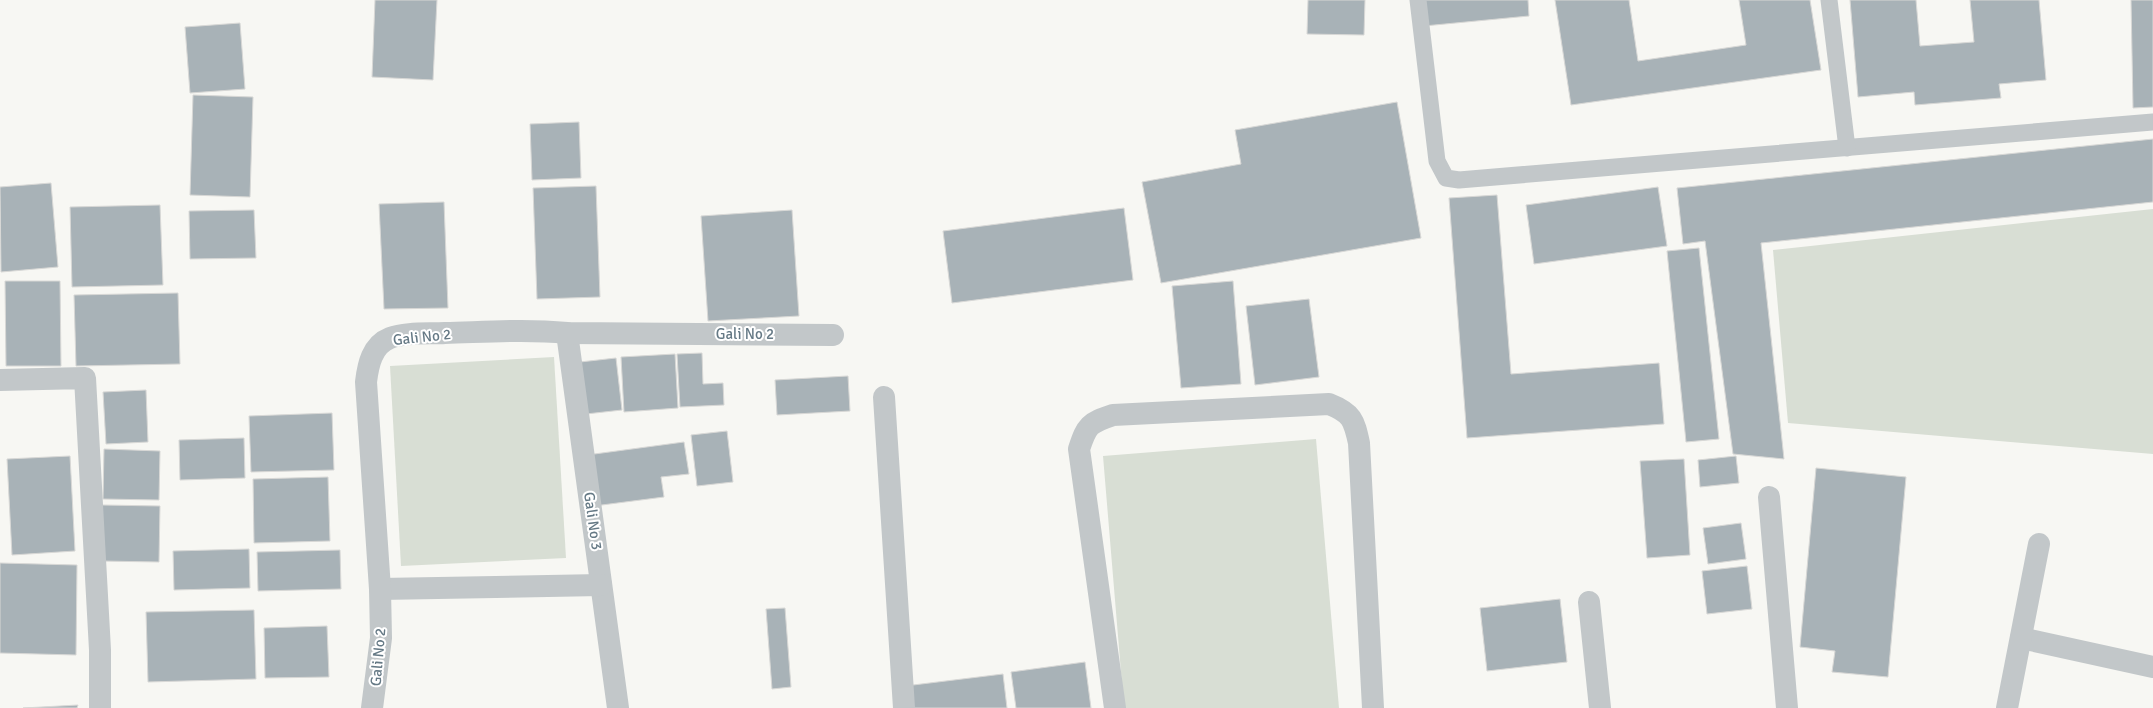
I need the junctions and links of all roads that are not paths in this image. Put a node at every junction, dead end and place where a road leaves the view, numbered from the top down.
1 (1418, 0) edge
2 (1829, 0) edge
3 (2153, 122) edge
4 (1847, 148) junction
5 (567, 333) junction
6 (833, 334) dead end
7 (0, 380) edge
8 (884, 397) dead end
9 (1769, 497) dead end
10 (2039, 544) dead end
11 (602, 585) junction
12 (380, 589) junction
13 (1589, 602) dead end
14 (2021, 638) junction
15 (2153, 667) edge
16 (100, 708) edge
17 (372, 708) edge
18 (618, 708) edge
19 (904, 708) edge
20 (1115, 708) edge
21 (1373, 708) edge
22 (1600, 708) edge
23 (1786, 708) edge
24 (2007, 708) edge

1 - 4 lane
2 - 4 lane
3 - 4 lane
5 - 6 street, Gali No 2
5 - 11 street, Gali No 3
5 - 12 street, Gali No 2
7 - 16 street
8 - 19 street
9 - 23 street
10 - 14 street
11 - 12 street
11 - 18 street, Gali No 3
12 - 17 street, Gali No 2
13 - 22 street
14 - 15 street
14 - 24 street
20 - 21 street

